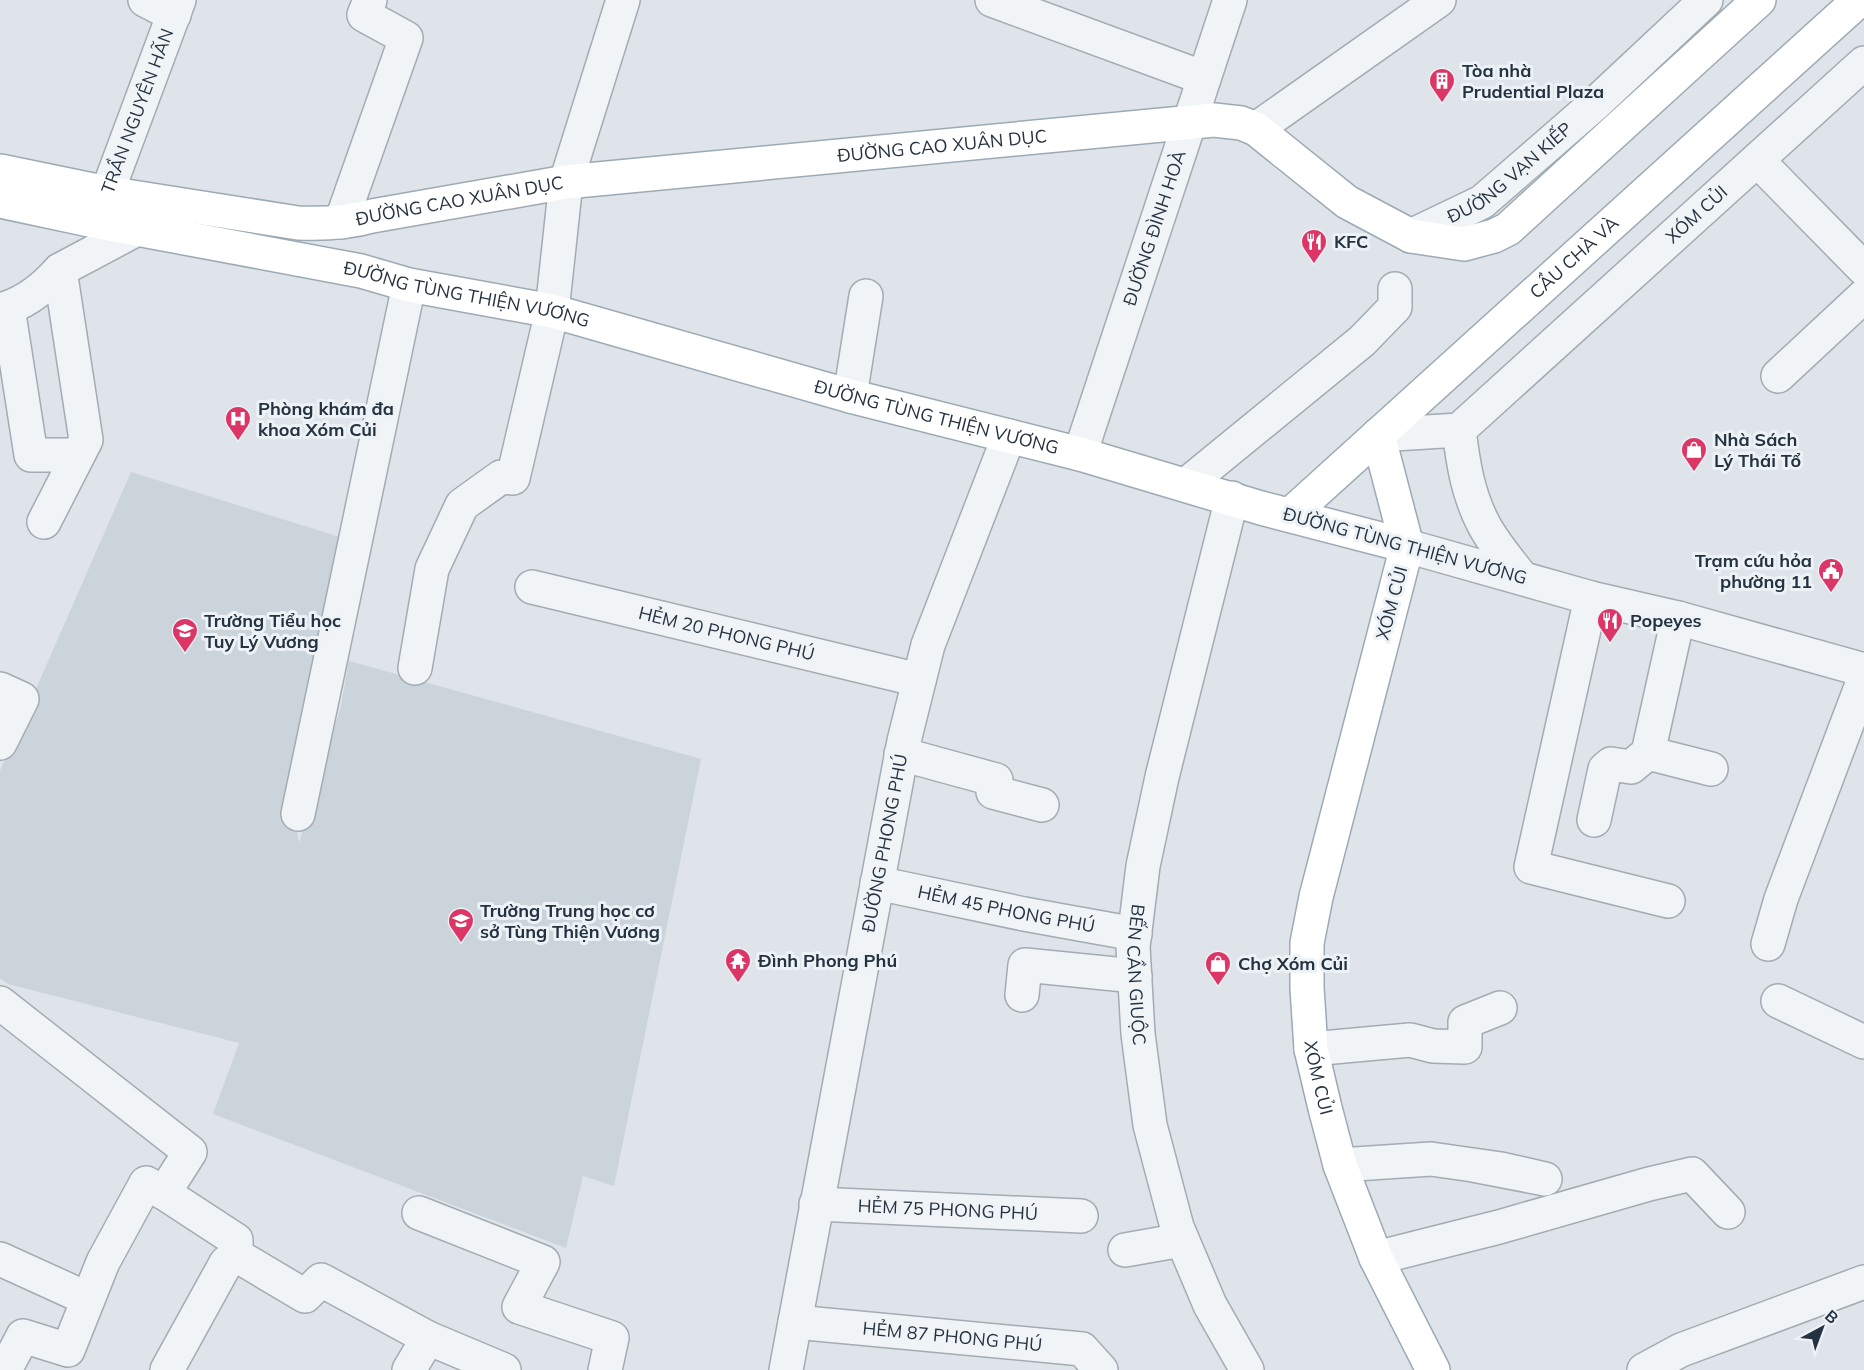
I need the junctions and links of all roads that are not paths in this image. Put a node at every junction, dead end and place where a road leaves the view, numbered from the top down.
1 (145, 0) edge
2 (370, 0) edge
3 (623, 0) edge
4 (992, 0) edge
5 (1230, 0) edge
6 (1439, 0) edge
7 (1706, 0) edge
8 (1759, 0) edge
9 (1858, 0) edge
10 (176, 8) edge
11 (1864, 63) edge
12 (1204, 78) junction
13 (1189, 123) junction
14 (1256, 129) junction
15 (1757, 160) junction
16 (0, 171) edge
17 (567, 182) junction
18 (0, 201) edge
19 (101, 207) junction
20 (341, 222) junction
21 (137, 230) junction
22 (1411, 236) junction
23 (1864, 269) edge
24 (60, 270) junction
25 (409, 285) junction
26 (1395, 289) dead end
27 (866, 296) dead end
28 (1864, 296) edge
29 (4, 309) edge
30 (552, 311) junction
31 (1778, 376) dead end
32 (850, 396) junction
33 (1459, 430) junction
34 (1377, 435) junction
35 (1009, 436) junction
36 (1080, 454) junction
37 (78, 455) junction
38 (1187, 484) junction
39 (1232, 498) junction
40 (1291, 514) junction
41 (44, 522) dead end
42 (1407, 546) junction
43 (1522, 578) junction
44 (532, 587) dead end
45 (1591, 598) junction
46 (1678, 618) junction
47 (415, 668) dead end
48 (1864, 670) edge
49 (1864, 679) edge
50 (919, 680) junction
51 (0, 689) edge
52 (0, 743) edge
53 (1648, 753) junction
54 (901, 754) junction
55 (1712, 768) dead end
56 (1042, 805) dead end
57 (298, 814) dead end
58 (1594, 820) dead end
59 (877, 883) junction
60 (1668, 901) dead end
61 (1135, 934) junction
62 (1767, 944) dead end
63 (1135, 976) junction
64 (1022, 995) dead end
65 (1778, 1001) dead end
66 (0, 1003) edge
67 (1500, 1008) dead end
68 (1864, 1042) edge
69 (1311, 1048) junction
70 (1340, 1165) junction
71 (1473, 1165) dead end
72 (164, 1193) junction
73 (816, 1204) junction
74 (1728, 1212) dead end
75 (419, 1213) dead end
76 (1081, 1216) dead end
77 (1182, 1240) junction
78 (1125, 1250) dead end
79 (236, 1255) junction
80 (1376, 1258) junction
81 (0, 1259) edge
82 (1864, 1281) edge
83 (88, 1299) junction
84 (795, 1322) junction
85 (428, 1338) junction
86 (5, 1370) edge
87 (167, 1370) edge
88 (409, 1370) edge
89 (504, 1370) edge
90 (605, 1370) edge
91 (786, 1370) edge
92 (1101, 1370) edge
93 (1247, 1370) edge
94 (1433, 1370) edge
95 (1644, 1370) edge

1 - 10 street
2 - 20 street
3 - 17 street
4 - 12 street
5 - 12 street, ĐƯỜNG ĐÌNH HOÀ
6 - 14 street
7 - 22 street, ĐƯỜNG VẠN KIẾP
8 - 22 main road, ĐƯỜNG CAO XUÂN DỤC
9 - 34 main road, CẦU CHÀ VÀ
10 - 19 street, TRẦN NGUYÊN HÃN
11 - 15 street, XÓM CỦI
12 - 13 street, ĐƯỜNG ĐÌNH HOÀ
13 - 14 main road, ĐƯỜNG CAO XUÂN DỤC
13 - 17 main road, ĐƯỜNG CAO XUÂN DỤC
13 - 36 street, ĐƯỜNG ĐÌNH HOÀ
14 - 22 main road, ĐƯỜNG CAO XUÂN DỤC
15 - 23 street
15 - 33 street, XÓM CỦI
16 - 19 main road, ĐƯỜNG TÙNG THIỆN VƯƠNG
17 - 20 main road, ĐƯỜNG CAO XUÂN DỤC
17 - 30 street
18 - 19 main road, ĐƯỜNG TÙNG THIỆN VƯƠNG
19 - 20 main road, ĐƯỜNG TÙNG THIỆN VƯƠNG
19 - 21 main road, ĐƯỜNG TÙNG THIỆN VƯƠNG
21 - 24 street
21 - 25 main road, ĐƯỜNG TÙNG THIỆN VƯƠNG
24 - 29 street
24 - 37 street
25 - 30 main road, ĐƯỜNG TÙNG THIỆN VƯƠNG
25 - 57 street
26 - 38 street
27 - 32 street
28 - 31 street
29 - 37 street
30 - 32 main road, ĐƯỜNG TÙNG THIỆN VƯƠNG
30 - 47 street
32 - 35 main road, ĐƯỜNG TÙNG THIỆN VƯƠNG
33 - 34 street
33 - 43 street
34 - 40 main road, CẦU CHÀ VÀ
34 - 42 main road, XÓM CỦI
35 - 36 main road, ĐƯỜNG TÙNG THIỆN VƯƠNG
35 - 50 street, ĐƯỜNG PHONG PHÚ
36 - 38 main road, ĐƯỜNG TÙNG THIỆN VƯƠNG
37 - 41 street
38 - 39 main road, ĐƯỜNG TÙNG THIỆN VƯƠNG
39 - 40 main road, ĐƯỜNG TÙNG THIỆN VƯƠNG
39 - 61 street, BẾN CẦN GIUỘC
40 - 42 main road, ĐƯỜNG TÙNG THIỆN VƯƠNG
42 - 43 street, ĐƯỜNG TÙNG THIỆN VƯƠNG
42 - 69 main road, XÓM CỦI
43 - 45 street, ĐƯỜNG TÙNG THIỆN VƯƠNG
44 - 50 street, HẺM 20 PHONG PHÚ
45 - 46 street, ĐƯỜNG TÙNG THIỆN VƯƠNG
45 - 60 street
46 - 48 street, ĐƯỜNG TÙNG THIỆN VƯƠNG
46 - 53 street
49 - 62 street
50 - 54 street, ĐƯỜNG PHONG PHÚ
51 - 52 street
53 - 55 street
53 - 58 street
54 - 56 street
54 - 59 street, ĐƯỜNG PHONG PHÚ
59 - 61 street, HẺM 45 PHONG PHÚ
59 - 73 street, ĐƯỜNG PHONG PHÚ
61 - 63 street, BẾN CẦN GIUỘC
63 - 64 street
63 - 77 street, BẾN CẦN GIUỘC
65 - 68 street
66 - 72 street
67 - 69 street
69 - 70 main road, XÓM CỦI
70 - 71 street
70 - 80 main road, XÓM CỦI
72 - 79 street
72 - 83 street
73 - 76 street, HẺM 75 PHONG PHÚ
73 - 84 street, ĐƯỜNG PHONG PHÚ
74 - 80 street
75 - 90 street
77 - 78 street
77 - 93 street, BẾN CẦN GIUỘC
79 - 85 street
79 - 87 street
80 - 94 main road, XÓM CỦI
81 - 83 street
82 - 95 street
83 - 86 street
84 - 91 street, ĐƯỜNG PHONG PHÚ
84 - 92 street, HẺM 87 PHONG PHÚ
85 - 88 street
85 - 89 street

